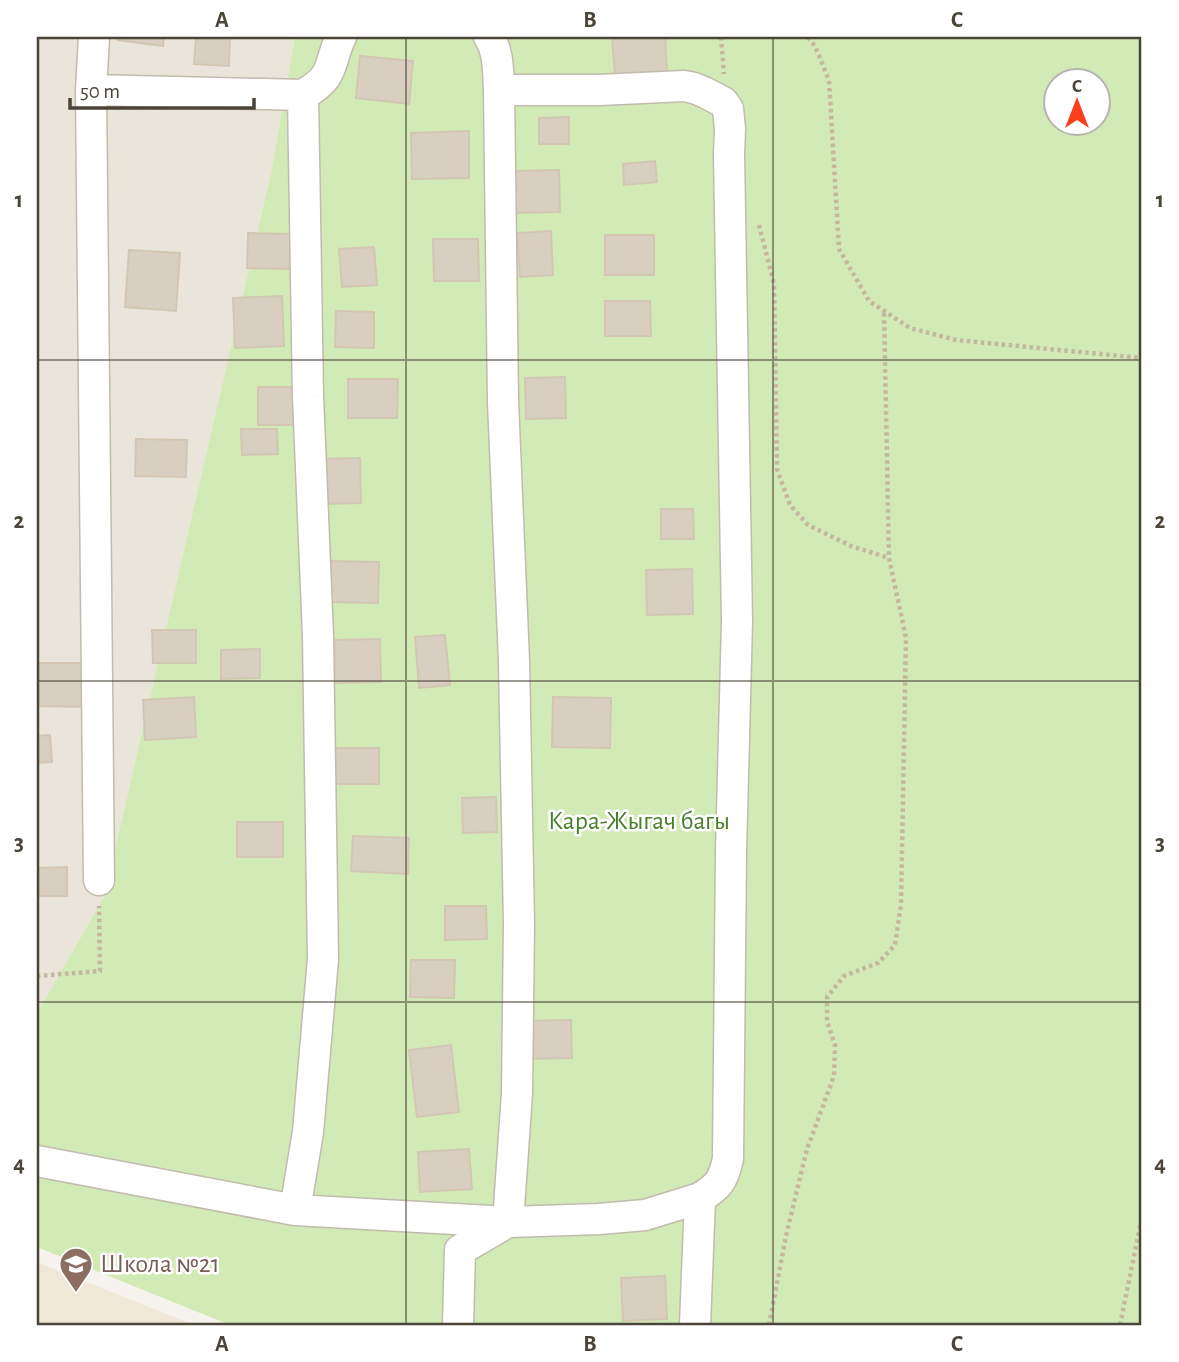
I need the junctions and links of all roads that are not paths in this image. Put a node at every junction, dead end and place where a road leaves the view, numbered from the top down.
1 (94, 37) edge
2 (341, 37) edge
3 (489, 37) edge
4 (91, 90) junction
5 (499, 90) junction
6 (303, 95) junction
7 (99, 880) road end
8 (37, 1161) edge
9 (700, 1198) junction
10 (295, 1209) junction
11 (508, 1222) junction
12 (458, 1325) edge
13 (695, 1325) edge

1 - 4 street
2 - 6 street
3 - 5 street
4 - 6 street
4 - 7 street
5 - 9 street
5 - 11 street
6 - 10 street
8 - 10 street
9 - 11 street
9 - 13 street
10 - 11 street
11 - 12 street

